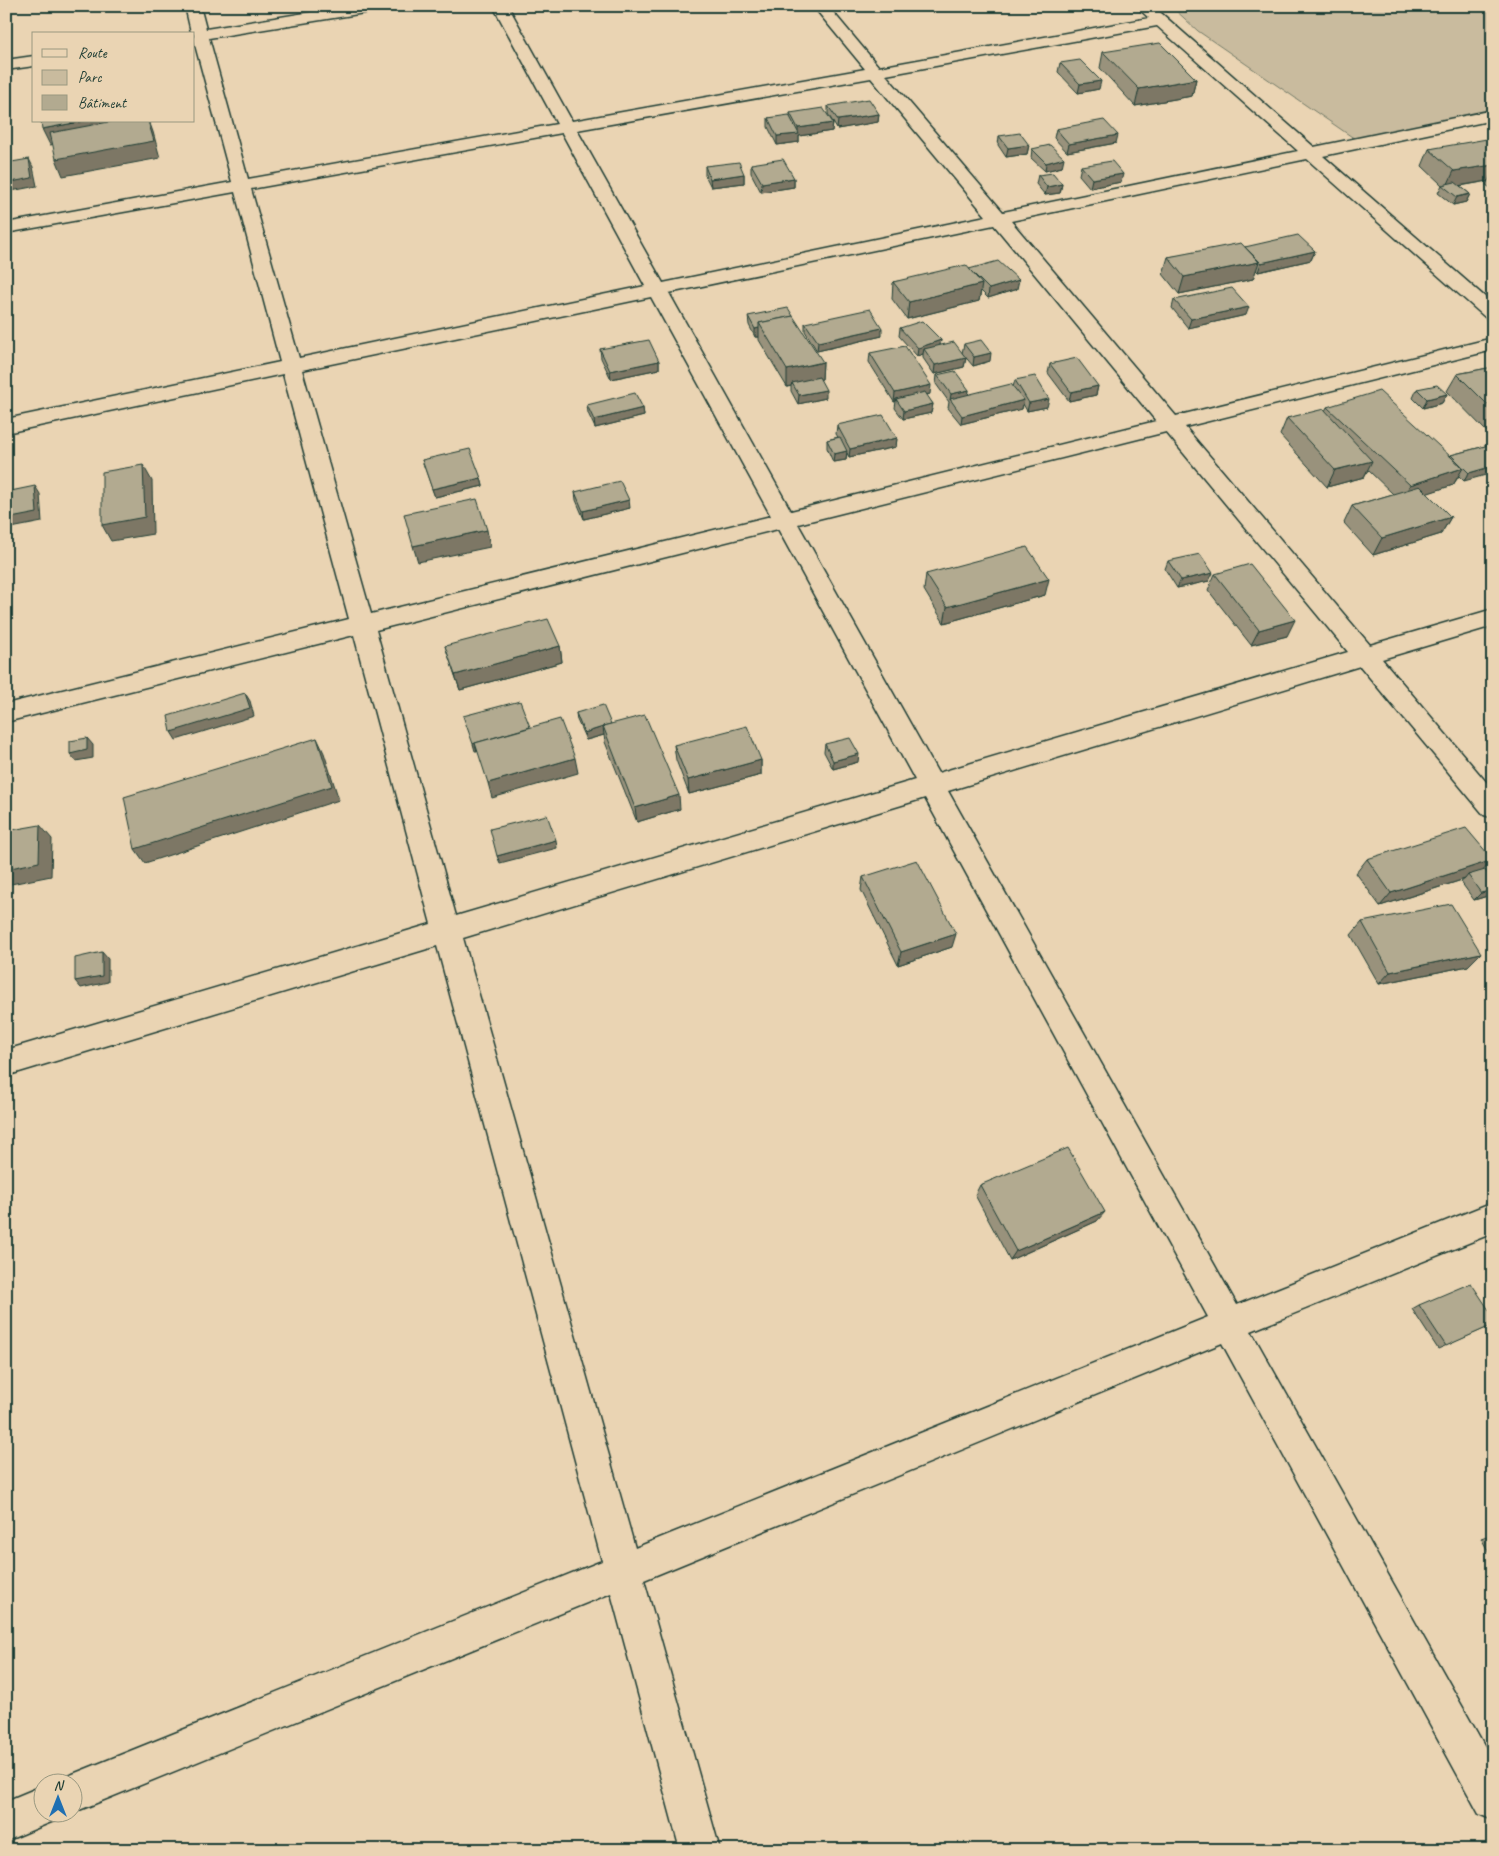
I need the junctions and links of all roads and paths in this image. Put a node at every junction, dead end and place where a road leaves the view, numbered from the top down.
1 (192, 6) edge
2 (377, 6) edge
3 (500, 6) edge
4 (820, 6) edge
5 (1144, 6) edge
6 (1160, 21) junction
7 (197, 35) edge
8 (32, 61) edge
9 (6, 66) edge
10 (876, 72) junction
11 (1493, 115) edge
12 (567, 127) junction
13 (1311, 153) junction
14 (241, 186) junction
15 (998, 218) junction
16 (6, 228) edge
17 (657, 290) junction
18 (1493, 314) edge
19 (1493, 344) edge
20 (291, 366) junction
21 (1171, 424) junction
22 (6, 426) edge
23 (785, 520) junction
24 (1493, 617) edge
25 (362, 625) junction
26 (1365, 655) junction
27 (6, 713) edge
28 (931, 785) junction
29 (1493, 808) edge
30 (447, 931) junction
31 (6, 1063) edge
32 (1493, 1217) edge
33 (1228, 1325) junction
34 (622, 1570) junction
35 (82, 1790) edge
36 (1493, 1800) edge
37 (32, 1810) edge
38 (6, 1821) edge
39 (700, 1850) edge

1 - 7 street
2 - 7 street
3 - 12 street
4 - 10 street
5 - 6 street
6 - 10 street
6 - 13 street
7 - 14 street
8 - 9 street
10 - 12 street
10 - 15 street
11 - 13 street
12 - 14 street
12 - 17 street
13 - 15 street
13 - 18 street
14 - 16 street
14 - 20 street
15 - 17 street
15 - 21 street
17 - 20 street
17 - 23 street
19 - 21 street
20 - 22 street
20 - 25 street
21 - 23 street
21 - 26 street
23 - 25 street
23 - 28 street
24 - 26 street
25 - 27 street
25 - 30 street
26 - 28 street
26 - 29 street
28 - 30 street
28 - 33 street
30 - 31 street
30 - 34 street
32 - 33 street
33 - 34 street
33 - 36 street
34 - 35 street
34 - 39 street
37 - 38 street

